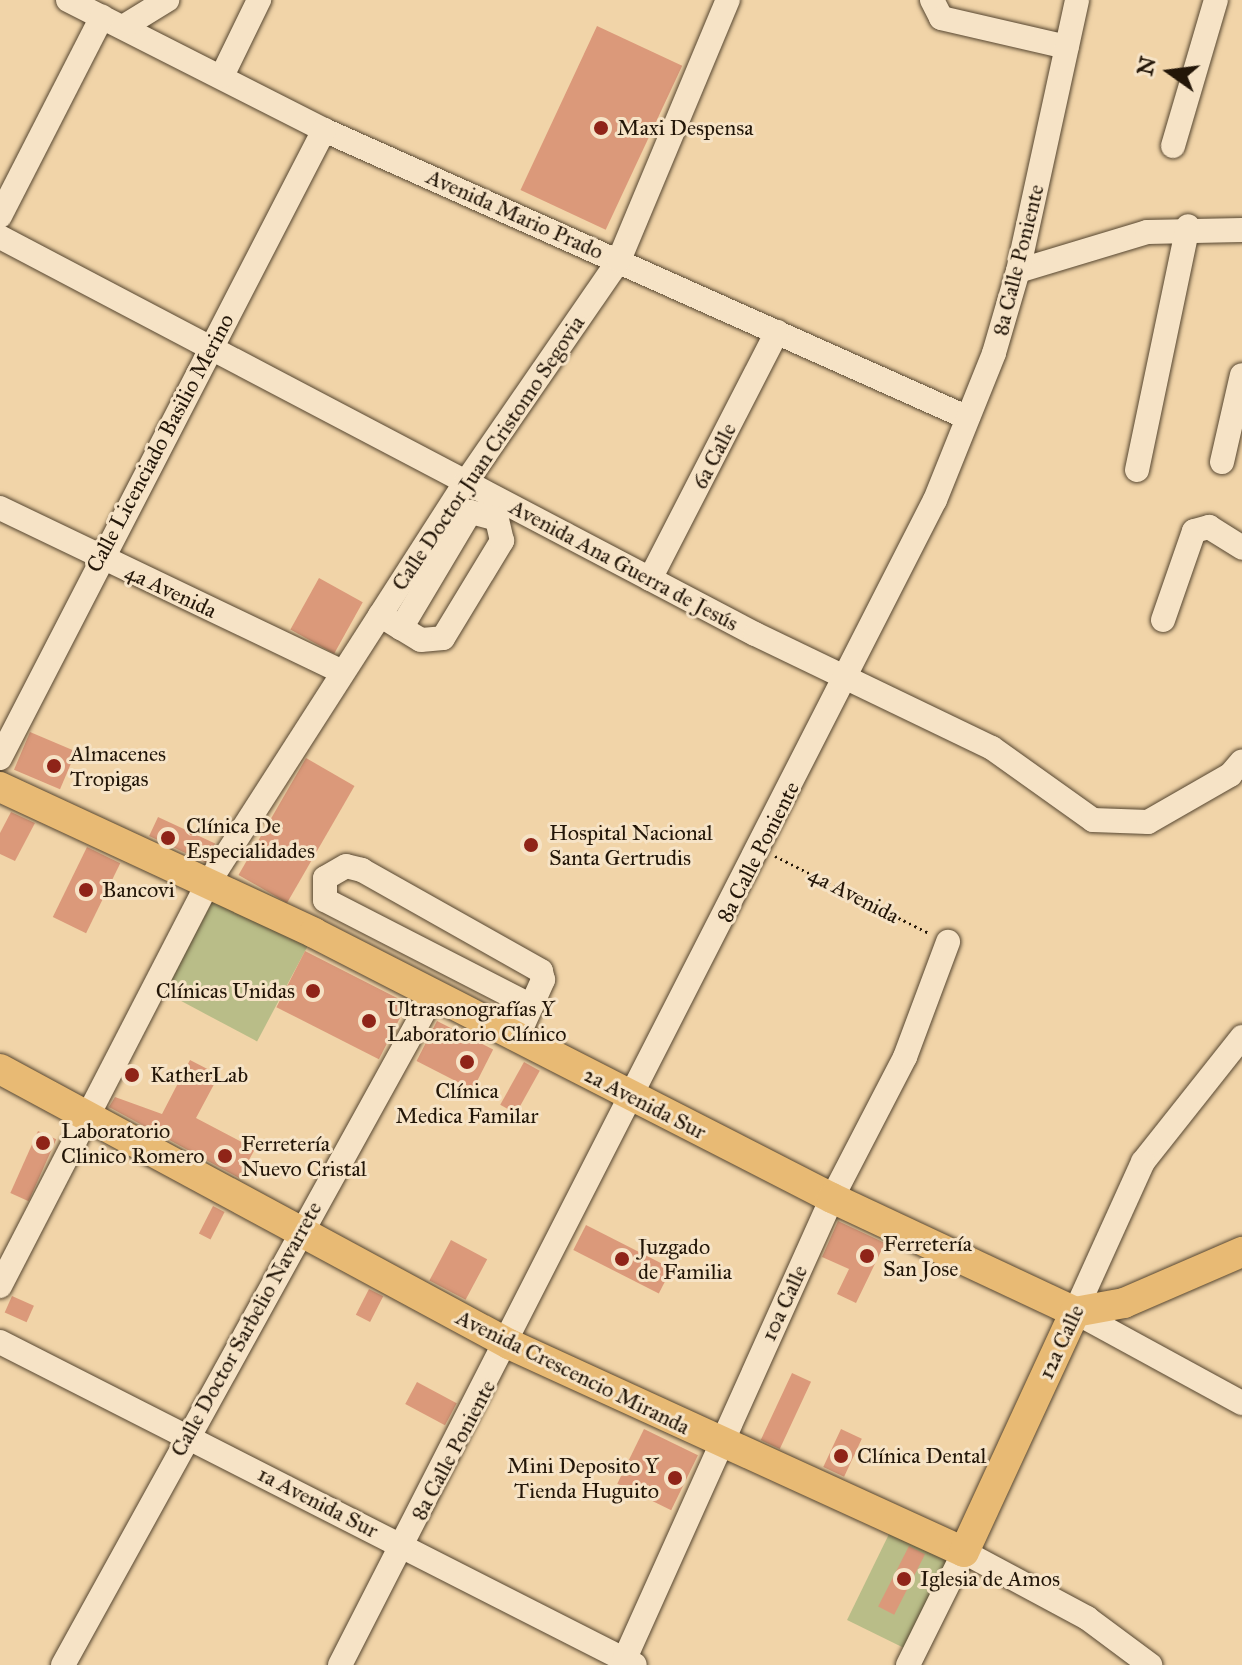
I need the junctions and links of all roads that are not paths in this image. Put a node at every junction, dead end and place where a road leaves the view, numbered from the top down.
1 (68, 0) edge
2 (167, 0) edge
3 (259, 0) edge
4 (728, 0) edge
5 (932, 0) edge
6 (1077, 0) edge
7 (1216, 0) edge
8 (112, 22) junction
9 (1067, 47) junction
10 (222, 76) junction
11 (324, 130) junction
12 (1173, 146) dead end
13 (0, 216) edge
14 (1188, 226) junction
15 (1242, 230) edge
16 (0, 237) edge
17 (619, 260) junction
18 (1018, 271) junction
19 (777, 332) junction
20 (212, 344) junction
21 (1242, 375) edge
22 (968, 418) junction
23 (1222, 462) dead end
24 (1137, 470) dead end
25 (466, 482) junction
26 (0, 508) edge
27 (1242, 548) edge
28 (100, 557) junction
29 (650, 579) junction
30 (430, 580) junction
31 (466, 602) junction
32 (1163, 620) dead end
33 (391, 621) junction
34 (343, 672) junction
35 (845, 680) junction
36 (0, 758) edge
37 (1238, 773) edge
38 (0, 787) edge
39 (207, 885) junction
40 (325, 900) junction
41 (309, 931) junction
42 (948, 942) road end
43 (433, 995) junction
44 (531, 1006) junction
45 (1242, 1037) edge
46 (517, 1038) junction
47 (0, 1069) edge
48 (632, 1096) junction
49 (84, 1117) junction
50 (832, 1198) junction
51 (299, 1231) junction
52 (1242, 1252) edge
53 (0, 1286) edge
54 (1075, 1312) junction
55 (0, 1342) edge
56 (509, 1344) junction
57 (1242, 1403) edge
58 (186, 1437) junction
59 (719, 1444) junction
60 (404, 1545) junction
61 (964, 1552) junction
62 (627, 1663) edge
63 (63, 1665) edge
64 (340, 1665) edge
65 (908, 1665) edge
66 (1150, 1665) edge

1 - 8 street, Avenida Mario Prado
2 - 8 street
3 - 10 street
4 - 17 street, Calle Doctor Juan Cristomo Segovia
5 - 9 street
6 - 9 street, 8a Calle Poniente
7 - 12 street
8 - 10 street, Avenida Mario Prado
8 - 13 street
9 - 18 street, 8a Calle Poniente
10 - 11 street, Avenida Mario Prado
11 - 17 street, Avenida Mario Prado
11 - 20 street, Calle Licenciado Basilio Merino
14 - 15 street
14 - 18 street
14 - 24 street
16 - 20 street, Avenida Ana Guerra de Jesús
17 - 19 street, Avenida Mario Prado
17 - 25 street, Calle Doctor Juan Cristomo Segovia
18 - 22 street, 8a Calle Poniente
19 - 22 street, Avenida Mario Prado
19 - 29 street, 6a Calle
20 - 25 street, Avenida Ana Guerra de Jesús
20 - 28 street, Calle Licenciado Basilio Merino
21 - 23 street
22 - 35 street, 8a Calle Poniente
25 - 29 street, Avenida Ana Guerra de Jesús
25 - 33 street, Calle Doctor Juan Cristomo Segovia
26 - 28 street, 4a Avenida
27 - 32 street
28 - 34 street, 4a Avenida
28 - 36 street, Calle Licenciado Basilio Merino
29 - 35 street, Avenida Ana Guerra de Jesús
30 - 31 street
30 - 31 street
30 - 33 street
31 - 33 street
33 - 34 street, Calle Doctor Juan Cristomo Segovia
34 - 39 street, Calle Doctor Juan Cristomo Segovia
35 - 37 street, Avenida Ana Guerra de Jesús
35 - 48 street, 8a Calle Poniente
38 - 39 main road, 2a Avenida Sur
39 - 41 main road, 2a Avenida Sur
39 - 49 street, Calle Doctor Juan Cristomo Segovia
40 - 41 street
40 - 44 street
40 - 44 street
41 - 43 main road, 2a Avenida Sur
42 - 50 street, 10a Calle
43 - 46 main road, 2a Avenida Sur
43 - 51 street, Calle Doctor Sarbelio Navarrete
44 - 46 street
45 - 54 street, 12a Calle
46 - 48 main road, 2a Avenida Sur
47 - 49 main road, Avenida Crescencio Miranda
48 - 50 main road, 2a Avenida Sur
48 - 56 street, 8a Calle Poniente
49 - 51 main road, Avenida Crescencio Miranda
49 - 53 street, Calle Doctor Juan Cristomo Segovia
50 - 54 main road, 2a Avenida Sur
50 - 59 street, 10a Calle
51 - 56 main road, Avenida Crescencio Miranda
51 - 58 street, Calle Doctor Sarbelio Navarrete
52 - 54 main road
54 - 57 street
54 - 61 main road, 12a Calle
55 - 58 street, 1a Avenida Sur
56 - 59 main road, Avenida Crescencio Miranda
56 - 60 street, 8a Calle Poniente
58 - 60 street, 1a Avenida Sur
58 - 63 street, Calle Doctor Sarbelio Navarrete
59 - 61 main road, Avenida Crescencio Miranda
59 - 62 street, 10a Calle
60 - 62 street, 1a Avenida Sur
60 - 64 street, 8a Calle Poniente
61 - 65 street, 12a Calle
61 - 66 street, Avenida Crescencio Miranda

